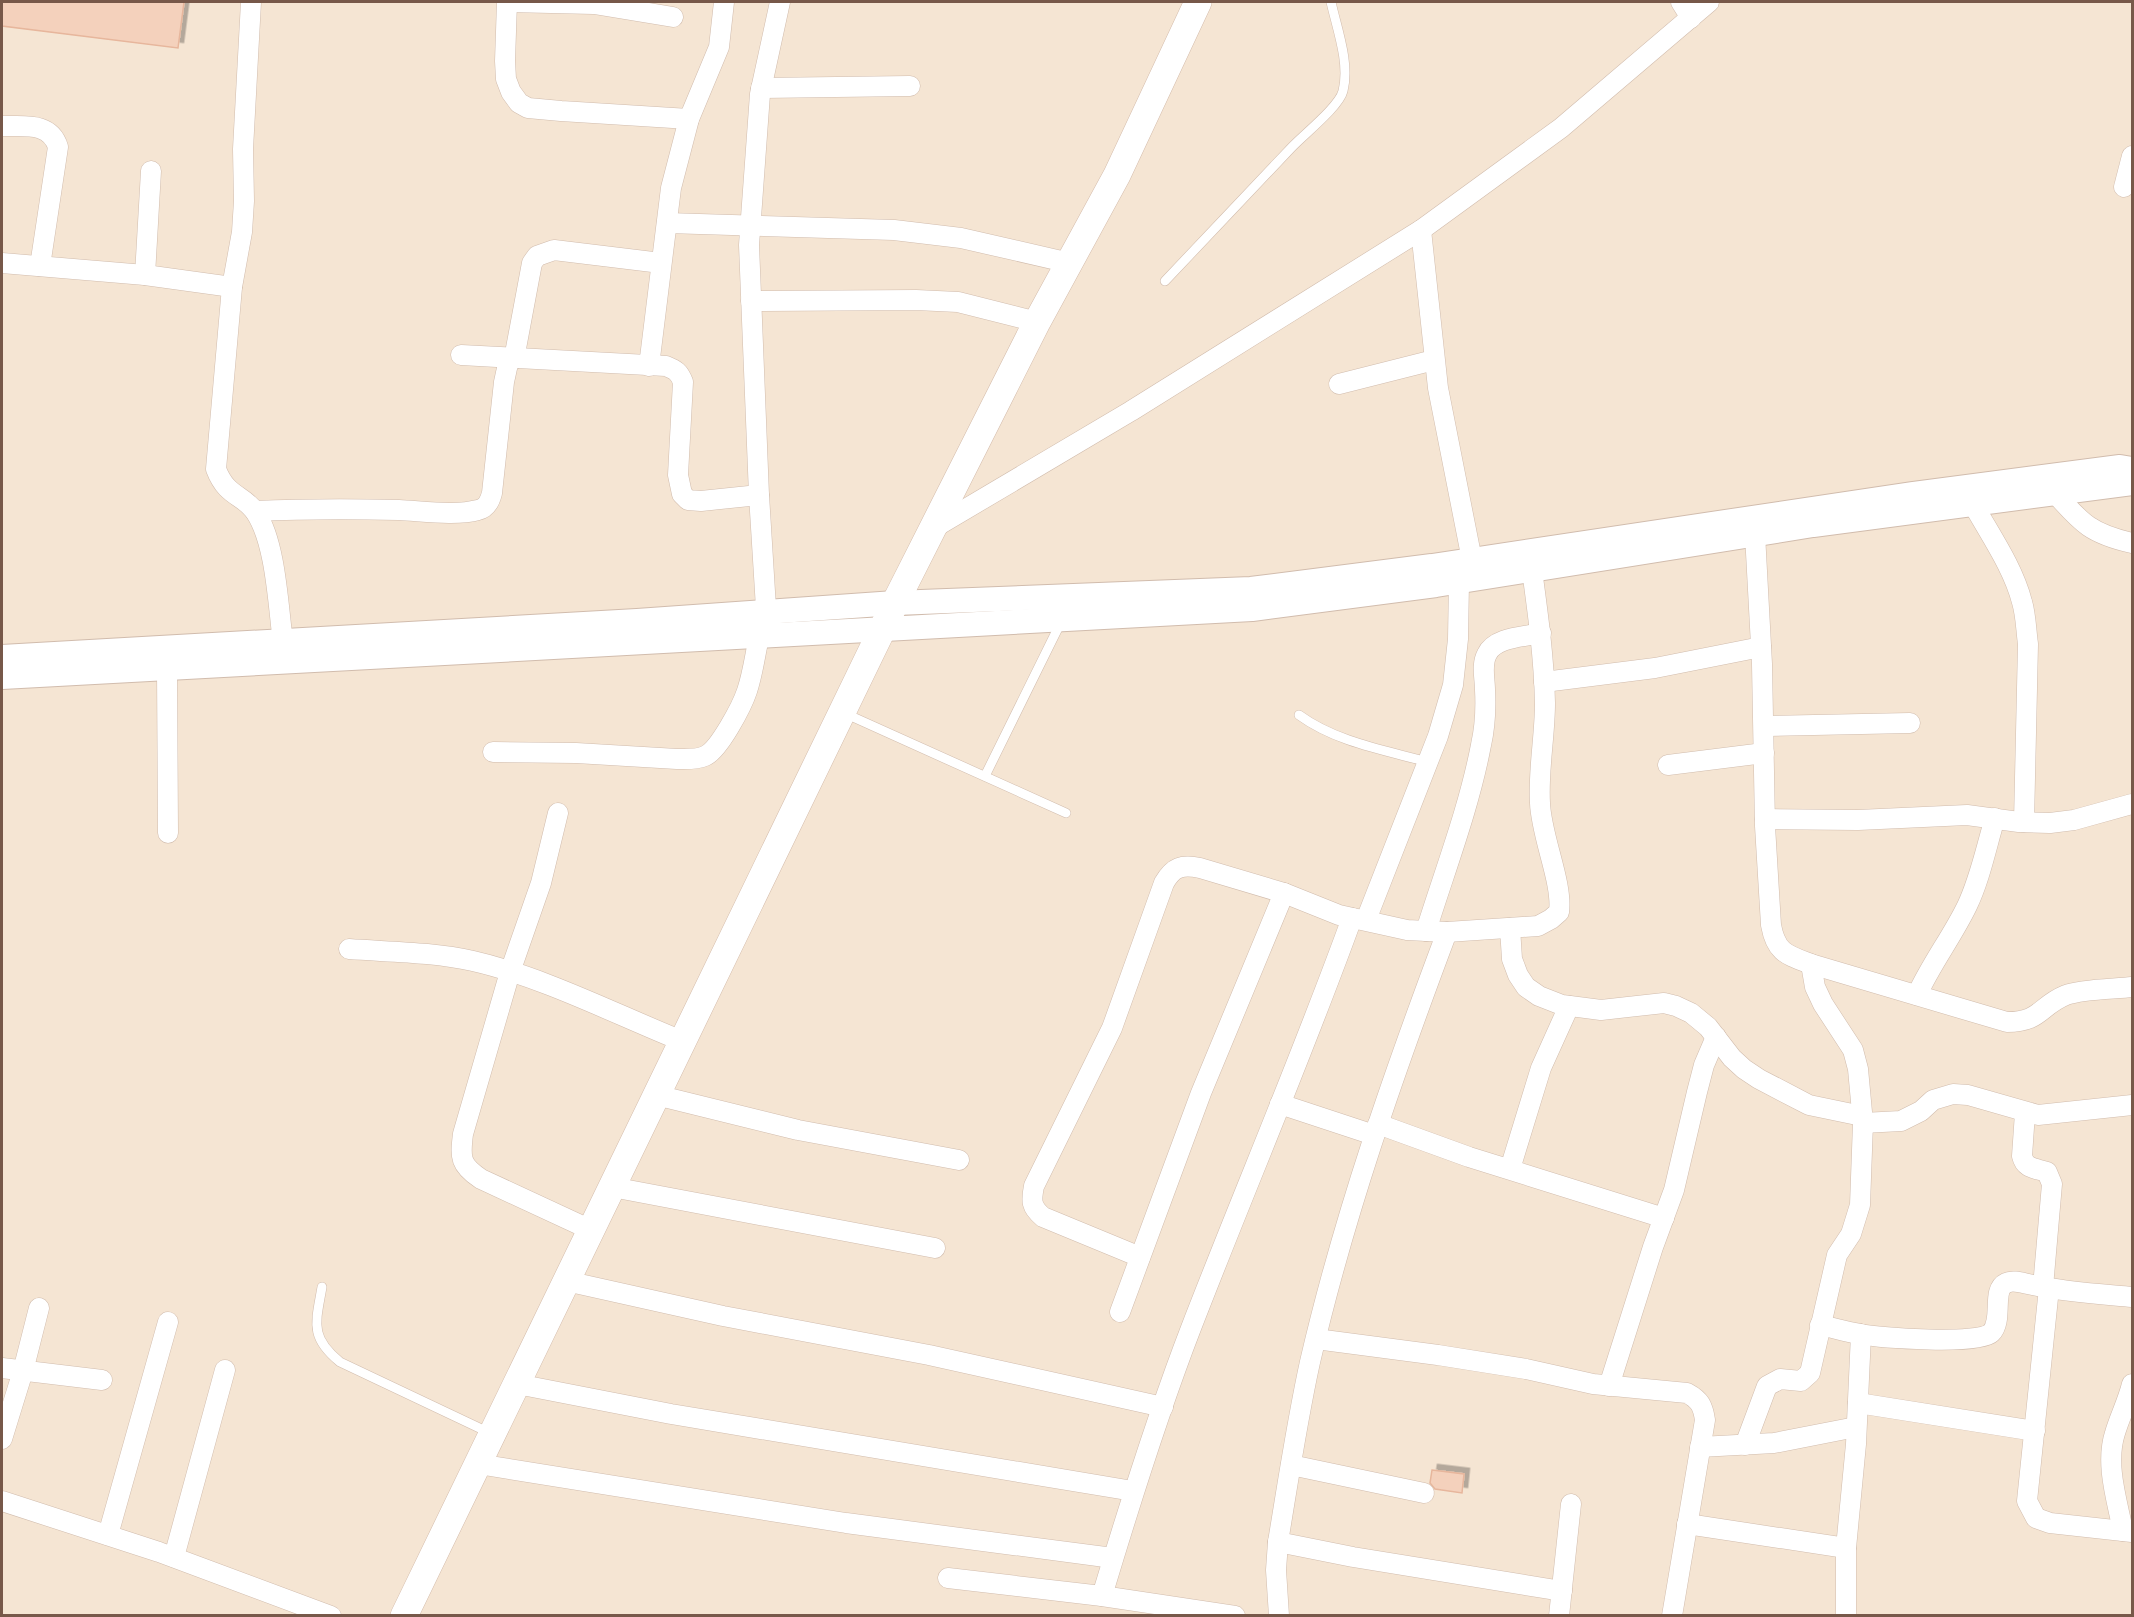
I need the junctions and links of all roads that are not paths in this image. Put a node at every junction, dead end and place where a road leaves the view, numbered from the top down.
1 (251, 2) edge
2 (507, 2) edge
3 (724, 2) edge
4 (780, 2) edge
5 (1198, 2) edge
6 (1331, 2) edge
7 (1681, 2) edge
8 (1709, 2) edge
9 (594, 3) edge
10 (673, 17) dead end
11 (1691, 18) junction
12 (910, 86) dead end
13 (761, 88) junction
14 (689, 118) junction
15 (2, 126) edge
16 (2133, 156) edge
17 (151, 171) dead end
18 (2124, 187) dead end
19 (667, 223) junction
20 (751, 225) junction
21 (1421, 230) junction
22 (2, 263) edge
23 (661, 263) junction
24 (1070, 263) junction
25 (40, 266) junction
26 (145, 275) junction
27 (1165, 281) dead end
28 (232, 287) junction
29 (751, 301) junction
30 (1036, 322) junction
31 (461, 355) dead end
32 (512, 359) junction
33 (1434, 360) junction
34 (649, 366) junction
35 (1339, 384) dead end
36 (2133, 469) edge
37 (2133, 483) edge
38 (2055, 494) junction
39 (759, 495) junction
40 (1973, 504) junction
41 (255, 511) junction
42 (932, 529) junction
43 (1755, 534) junction
44 (2133, 543) edge
45 (1472, 560) junction
46 (1532, 570) junction
47 (1459, 582) junction
48 (895, 603) junction
49 (766, 612) junction
50 (1063, 618) junction
51 (882, 630) junction
52 (1541, 633) junction
53 (763, 636) junction
54 (283, 642) junction
55 (1761, 646) junction
56 (2, 657) edge
57 (166, 668) junction
58 (2, 677) edge
59 (1544, 682) junction
60 (842, 712) junction
61 (1299, 714) dead end
62 (1910, 723) dead end
63 (1764, 726) junction
64 (493, 752) dead end
65 (1764, 753) junction
66 (1428, 762) junction
67 (1668, 765) dead end
68 (985, 776) junction
69 (2133, 804) edge
70 (558, 813) dead end
71 (1066, 813) dead end
72 (1995, 818) junction
73 (1766, 819) junction
74 (2024, 822) junction
75 (168, 833) dead end
76 (1284, 893) junction
77 (1359, 919) junction
78 (1509, 928) junction
79 (1426, 931) junction
80 (1447, 932) junction
81 (349, 949) dead end
82 (1811, 964) junction
83 (510, 972) junction
84 (2133, 987) edge
85 (1917, 994) junction
86 (1569, 1006) junction
87 (1716, 1037) junction
88 (682, 1041) junction
89 (656, 1095) junction
90 (1280, 1104) junction
91 (2133, 1105) edge
92 (2025, 1113) junction
93 (1863, 1119) junction
94 (1376, 1129) junction
95 (958, 1160) dead end
96 (1510, 1169) junction
97 (612, 1187) junction
98 (1664, 1218) junction
99 (591, 1230) junction
100 (935, 1248) dead end
101 (1140, 1257) junction
102 (566, 1281) junction
103 (322, 1287) dead end
104 (2046, 1288) junction
105 (2133, 1297) edge
106 (39, 1308) dead end
107 (1120, 1312) dead end
108 (168, 1322) dead end
109 (1820, 1325) junction
110 (1862, 1334) junction
111 (1316, 1340) junction
112 (2, 1368) edge
113 (225, 1370) dead end
114 (22, 1371) junction
115 (102, 1380) dead end
116 (517, 1384) junction
117 (2133, 1384) edge
118 (1609, 1386) junction
119 (1858, 1403) junction
120 (1163, 1407) junction
121 (1856, 1427) junction
122 (2035, 1431) junction
123 (492, 1434) junction
124 (2, 1439) edge
125 (1745, 1445) junction
126 (1700, 1448) junction
127 (478, 1464) junction
128 (1291, 1465) junction
129 (1133, 1491) junction
130 (1424, 1492) dead end
131 (2, 1501) edge
132 (1572, 1504) dead end
133 (1687, 1524) junction
134 (2128, 1531) edge
135 (108, 1535) junction
136 (1278, 1542) junction
137 (1846, 1548) junction
138 (174, 1557) junction
139 (1113, 1558) junction
140 (948, 1578) dead end
141 (1562, 1591) junction
142 (1102, 1596) junction
143 (331, 1616) edge
144 (404, 1616) edge
145 (1236, 1616) edge
146 (1280, 1616) edge
147 (1559, 1616) edge
148 (1672, 1616) edge
149 (1846, 1616) edge

1 - 28 street
2 - 9 street
2 - 14 street
3 - 14 street
4 - 13 street
5 - 24 main road
6 - 27 lane
7 - 11 street
8 - 11 street
9 - 10 street
11 - 21 street
12 - 13 street
13 - 20 street
14 - 19 street
15 - 25 street
16 - 18 street
17 - 26 street
19 - 20 street
19 - 23 street
20 - 24 street
20 - 29 street
21 - 33 street
21 - 42 street
22 - 25 street
23 - 32 street
23 - 34 street
24 - 30 main road
25 - 26 street
26 - 28 street
28 - 41 street
29 - 30 street
29 - 39 street
30 - 42 main road
31 - 32 street
32 - 34 street
32 - 41 street
33 - 35 street
33 - 45 street
34 - 39 street
36 - 45 street
37 - 38 street
38 - 40 street
38 - 44 street
39 - 49 street
40 - 43 street
40 - 74 street
41 - 54 street
42 - 48 main road
43 - 46 street
43 - 55 street
45 - 48 street
46 - 47 street
46 - 52 street
47 - 50 street
47 - 66 street
48 - 49 street
48 - 51 main road
49 - 53 street
49 - 54 street
50 - 51 street
50 - 68 lane
51 - 53 street
51 - 60 main road
52 - 59 street
52 - 79 street
53 - 57 street
53 - 64 street
54 - 56 street
55 - 59 street
55 - 63 street
57 - 58 street
57 - 75 street
59 - 78 street
60 - 68 lane
60 - 88 main road
61 - 66 lane
62 - 63 street
63 - 65 street
65 - 67 street
65 - 73 street
66 - 77 street
68 - 71 lane
69 - 74 street
70 - 83 street
72 - 73 street
72 - 74 street
72 - 85 street
73 - 82 street
76 - 77 street
76 - 101 street
76 - 101 street
77 - 79 street
77 - 90 street
78 - 80 street
78 - 86 street
79 - 80 street
80 - 94 street
81 - 83 street
82 - 85 street
82 - 93 street
83 - 88 street
83 - 99 street
84 - 85 street
86 - 87 street
86 - 96 street
87 - 93 street
87 - 98 street
88 - 89 main road
89 - 95 street
89 - 97 main road
90 - 94 street
90 - 120 street
91 - 92 street
92 - 93 street
92 - 104 street
93 - 109 street
94 - 96 street
94 - 111 street
96 - 98 street
97 - 99 main road
97 - 100 street
98 - 118 street
99 - 102 main road
101 - 107 street
102 - 116 main road
102 - 120 street
103 - 123 lane
104 - 105 street
104 - 110 street
104 - 122 street
106 - 114 street
108 - 135 street
109 - 110 street
109 - 125 street
110 - 119 street
111 - 118 street
111 - 128 street
112 - 114 street
113 - 138 street
114 - 115 street
114 - 124 street
116 - 123 main road
116 - 129 street
117 - 134 street
118 - 126 street
119 - 121 street
119 - 122 street
120 - 129 street
121 - 125 street
121 - 137 street
122 - 134 street
123 - 127 main road
125 - 126 street
126 - 133 street
127 - 139 street
127 - 144 main road
128 - 130 street
128 - 136 street
129 - 139 street
131 - 135 street
132 - 141 street
133 - 137 street
133 - 148 street
135 - 138 street
136 - 141 street
136 - 146 street
137 - 149 street
138 - 143 street
139 - 142 street
140 - 142 street
141 - 147 street
142 - 145 street

